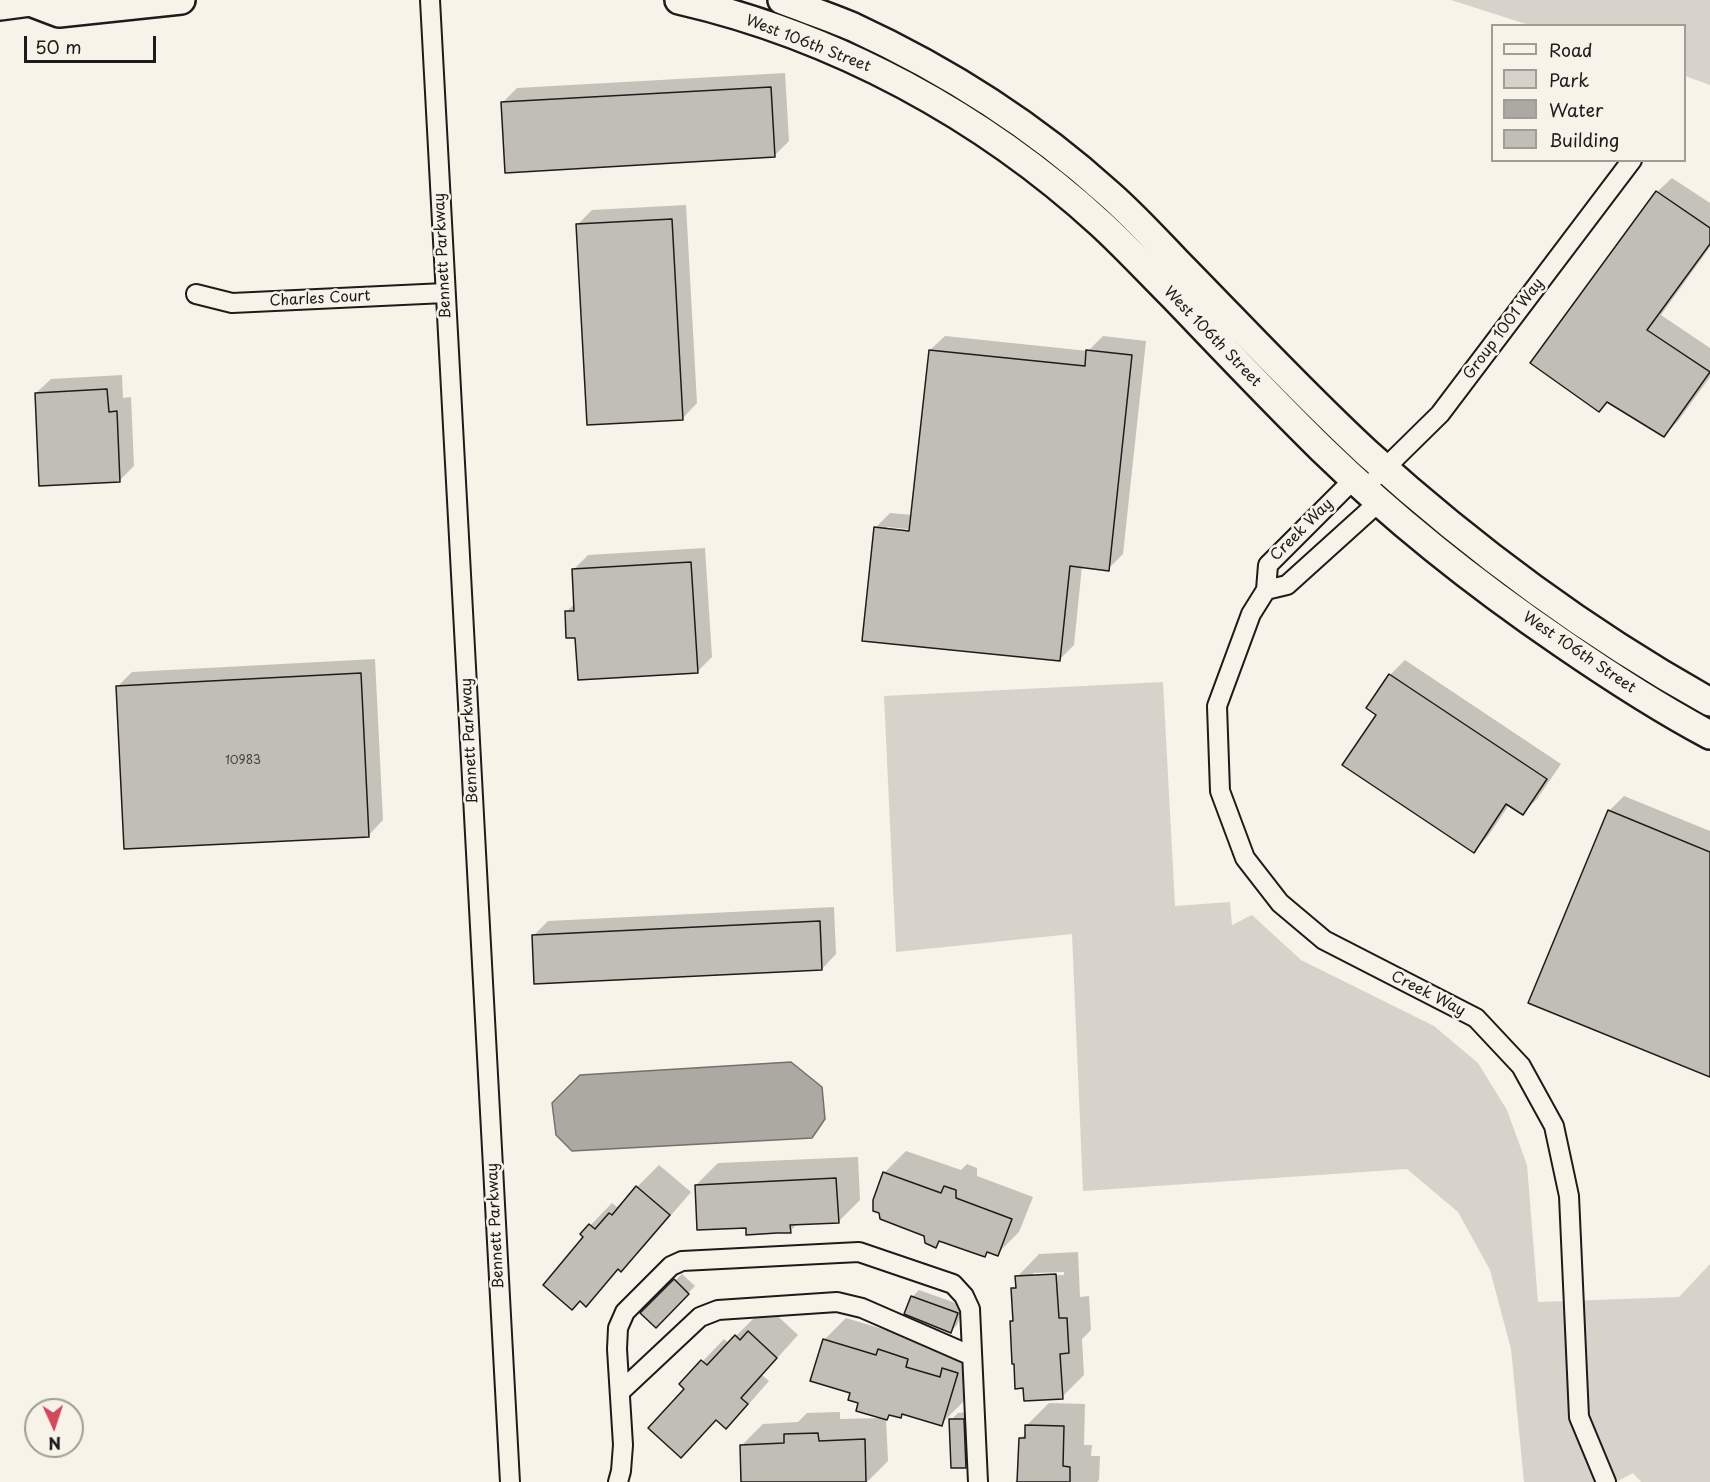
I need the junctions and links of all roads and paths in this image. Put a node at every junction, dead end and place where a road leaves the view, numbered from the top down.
1 (181, 0) edge
2 (430, 0) edge
3 (679, 0) edge
4 (782, 0) edge
5 (32, 1) edge
6 (0, 6) edge
7 (1630, 162) edge
8 (445, 293) junction
9 (196, 294) dead end
10 (1385, 469) junction
11 (1367, 489) junction
12 (1266, 590) junction
13 (1710, 702) edge
14 (1710, 735) edge
15 (972, 1356) junction
16 (620, 1392) junction
17 (510, 1482) edge
18 (618, 1482) edge
19 (978, 1482) edge
20 (1606, 1482) edge

1 - 5 street
2 - 8 street, Bennett Parkway
3 - 11 street, West 106th Street
4 - 10 street, West 106th Street
5 - 6 street
7 - 10 street, Group 1001 Way
8 - 9 street, Charles Court
8 - 17 street, Bennett Parkway
10 - 11 street, Group 1001 Way
10 - 13 street, West 106th Street
11 - 12 street, Creek Way
11 - 12 street, Creek Way
11 - 14 street, West 106th Street
12 - 20 street, Creek Way
15 - 16 street
15 - 16 street
15 - 19 street
16 - 18 street

